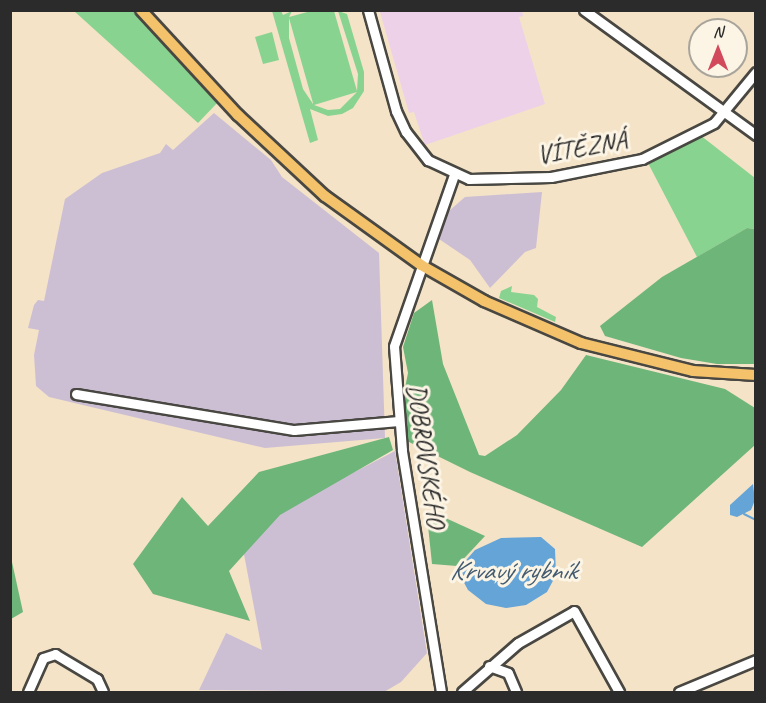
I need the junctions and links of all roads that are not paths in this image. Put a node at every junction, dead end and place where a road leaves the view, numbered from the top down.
1 (141, 10) edge
2 (368, 10) edge
3 (584, 10) edge
4 (756, 72) edge
5 (726, 113) junction
6 (756, 135) edge
7 (454, 175) junction
8 (421, 265) junction
9 (756, 375) edge
10 (75, 394) dead end
11 (399, 421) junction
12 (756, 660) edge
13 (489, 666) junction
14 (28, 693) edge
15 (103, 693) edge
16 (441, 693) edge
17 (462, 693) edge
18 (516, 693) edge
19 (619, 693) edge
20 (679, 693) edge

1 - 8 main road
2 - 7 street, VÍTĚZNÁ
3 - 5 street
4 - 5 street
5 - 6 street
5 - 7 street, VÍTĚZNÁ
7 - 8 street, DOBROVSKÉHO
8 - 9 main road
8 - 11 street, DOBROVSKÉHO
10 - 11 street
11 - 16 street, DOBROVSKÉHO
12 - 20 street
13 - 17 street
13 - 18 street
13 - 19 street
14 - 15 street

